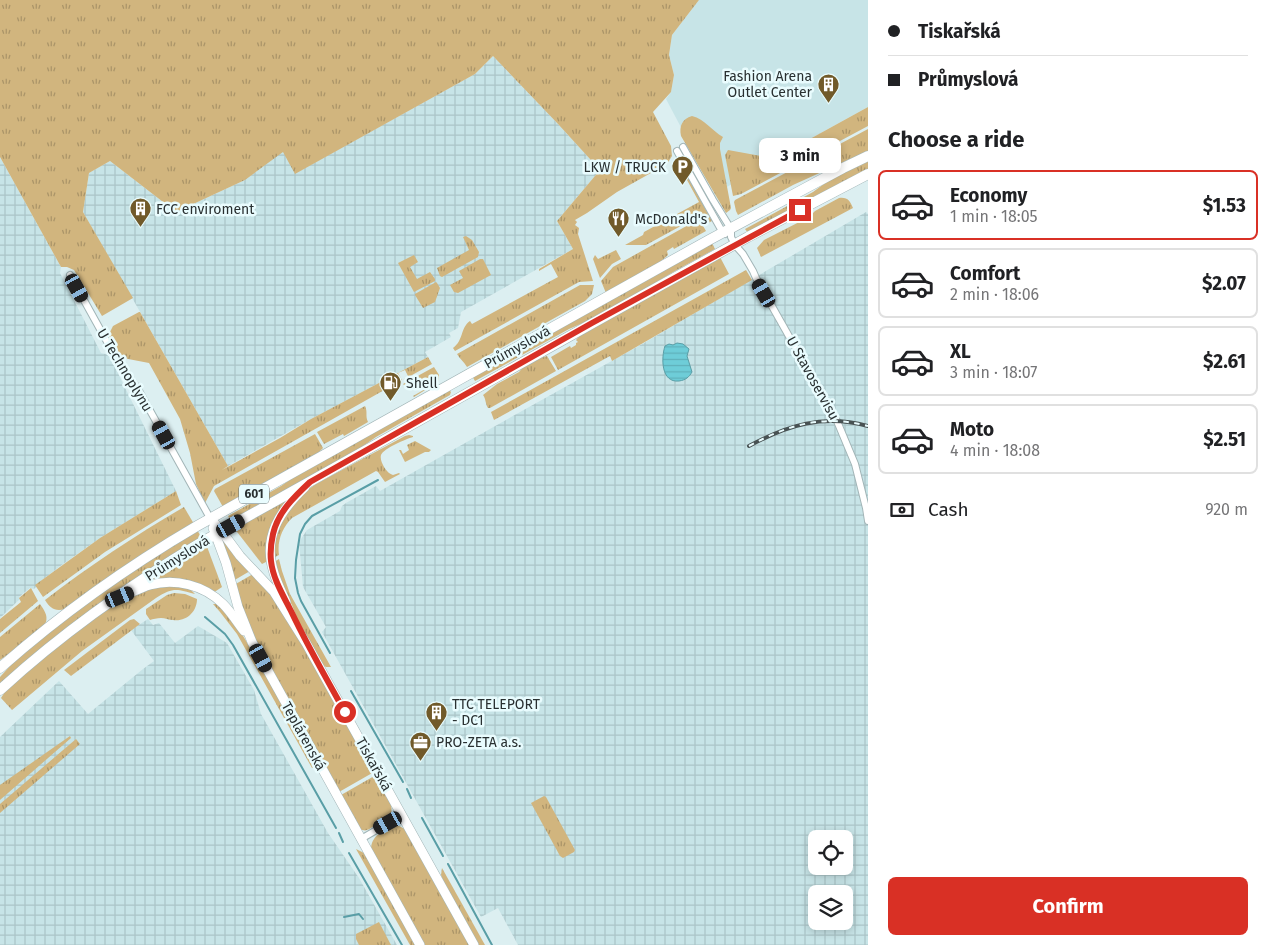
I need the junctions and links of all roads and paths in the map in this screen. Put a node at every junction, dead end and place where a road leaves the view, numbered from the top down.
1 (680, 149) dead end
2 (868, 156) edge
3 (868, 174) edge
4 (730, 236) junction
5 (70, 275) dead end
6 (310, 482) junction
7 (210, 518) junction
8 (868, 522) edge
9 (218, 533) junction
10 (106, 604) junction
11 (252, 642) junction
12 (306, 643) junction
13 (0, 668) edge
14 (0, 690) edge
15 (402, 815) junction
16 (361, 839) junction
17 (420, 945) edge
18 (474, 945) edge

1 - 4 street, U Stavoservisu
2 - 4 main road, Průmyslová / 601
3 - 4 main road, Průmyslová / 601
4 - 6 main road, Průmyslová / 601
4 - 7 main road, Průmyslová / 601
4 - 8 street, U Stavoservisu
5 - 7 street, U Technoplynu
6 - 9 main road, Průmyslová / 601
6 - 12 street
7 - 9 street, Teplárenská
7 - 13 main road, Průmyslová / 601
9 - 10 main road, Průmyslová / 601
9 - 11 street, Teplárenská
9 - 12 street, Tiskařská
10 - 11 street
10 - 14 main road, Průmyslová / 601
11 - 16 street, Teplárenská
12 - 15 street, Tiskařská
15 - 16 street
15 - 18 street, Tiskařská
16 - 17 street, Teplárenská

